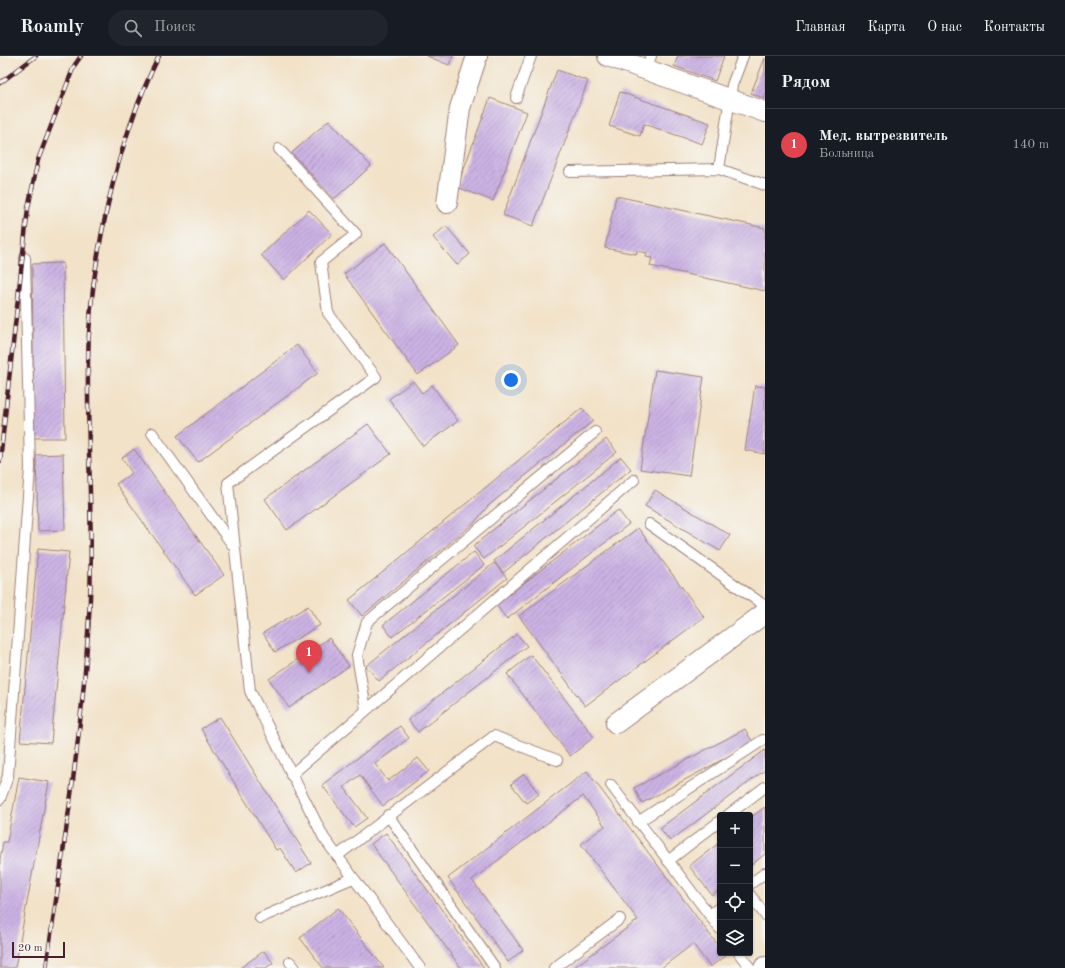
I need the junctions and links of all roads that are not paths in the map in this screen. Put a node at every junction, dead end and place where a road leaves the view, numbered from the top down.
1 (477, 56) edge
2 (531, 56) edge
3 (608, 56) edge
4 (743, 56) edge
5 (648, 63) edge
6 (516, 98) dead end
7 (730, 100) junction
8 (765, 112) edge
9 (279, 149) dead end
10 (719, 169) junction
11 (570, 172) dead end
12 (765, 185) edge
13 (447, 203) dead end
14 (25, 258) dead end
15 (595, 432) dead end
16 (152, 433) dead end
17 (634, 480) dead end
18 (649, 524) dead end
19 (235, 549) junction
20 (765, 606) edge
21 (765, 614) edge
22 (366, 710) junction
23 (616, 723) dead end
24 (763, 740) dead end
25 (557, 760) dead end
26 (291, 775) junction
27 (610, 785) dead end
28 (765, 787) edge
29 (0, 799) edge
30 (732, 812) edge
31 (388, 815) junction
32 (638, 822) junction
33 (717, 823) edge
34 (337, 856) junction
35 (668, 861) junction
36 (765, 872) edge
37 (353, 878) junction
38 (753, 882) edge
39 (753, 899) edge
40 (717, 909) edge
41 (710, 915) junction
42 (765, 915) edge
43 (260, 918) dead end
44 (620, 919) dead end
45 (717, 925) edge
46 (741, 956) edge
47 (420, 968) edge
48 (495, 968) edge
49 (554, 968) edge
50 (750, 968) edge

1 - 13 street
2 - 6 lane
3 - 5 street
4 - 7 lane
5 - 7 street
7 - 8 street
7 - 10 lane
9 - 19 lane
10 - 11 lane
10 - 12 lane
14 - 29 lane
15 - 22 lane
16 - 19 lane
17 - 22 lane
18 - 20 lane
19 - 26 lane
21 - 23 street
22 - 26 lane
24 - 32 lane
25 - 31 lane
26 - 34 lane
27 - 32 lane
28 - 30 lane
31 - 34 lane
31 - 48 lane
32 - 35 lane
33 - 35 lane
34 - 37 lane
35 - 41 lane
36 - 38 lane
37 - 43 lane
37 - 47 lane
39 - 42 lane
40 - 41 lane
41 - 45 lane
44 - 49 lane
46 - 50 lane

